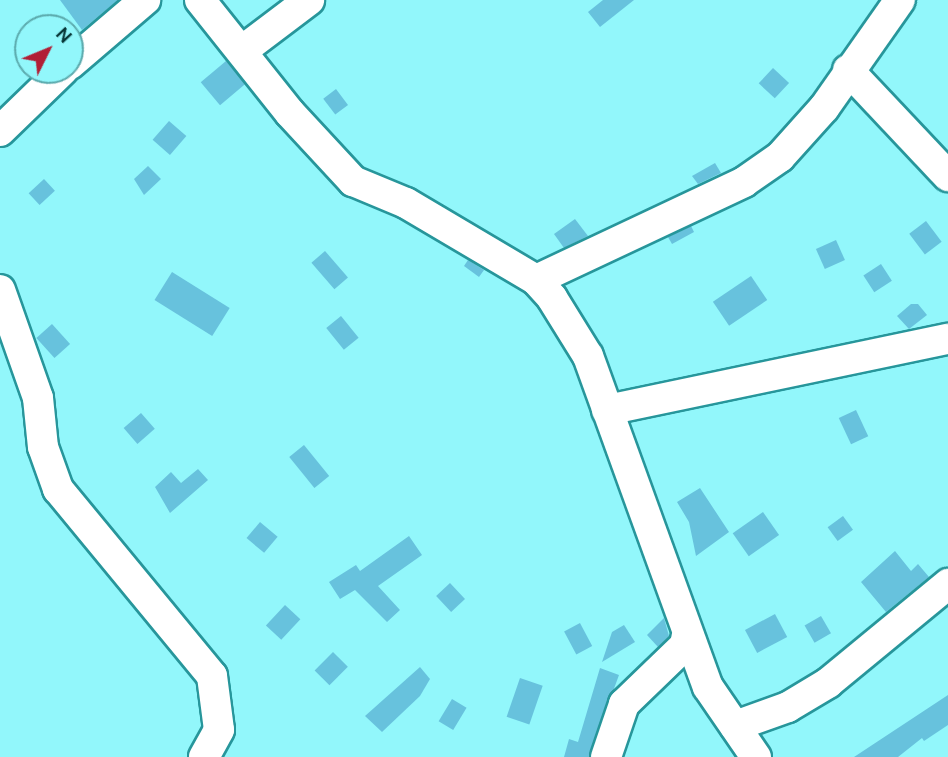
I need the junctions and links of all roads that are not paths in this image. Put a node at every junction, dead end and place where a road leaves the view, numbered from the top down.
1 (145, 0) edge
2 (200, 0) edge
3 (309, 0) edge
4 (900, 0) edge
5 (243, 50) junction
6 (84, 52) edge
7 (848, 70) junction
8 (49, 84) edge
9 (0, 131) edge
10 (948, 176) edge
11 (536, 280) junction
12 (0, 290) edge
13 (948, 339) edge
14 (607, 410) junction
15 (948, 584) edge
16 (687, 635) junction
17 (735, 726) junction
18 (204, 757) edge
19 (606, 757) edge
20 (756, 757) edge

1 - 6 street
2 - 5 street
3 - 5 street
4 - 7 street
5 - 11 street
7 - 10 street
7 - 11 street
8 - 9 street
11 - 14 street
12 - 18 street
13 - 14 street
14 - 16 street
15 - 17 street
16 - 17 street
16 - 19 street
17 - 20 street

